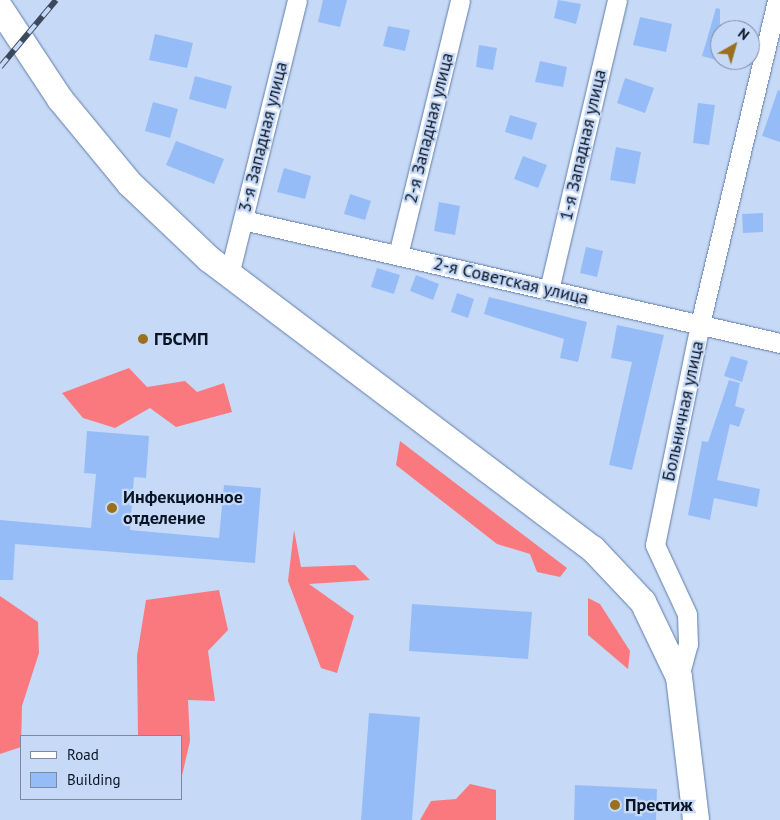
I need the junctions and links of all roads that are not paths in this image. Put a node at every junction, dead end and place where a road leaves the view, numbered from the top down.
1 (297, 0) edge
2 (460, 0) edge
3 (617, 0) edge
4 (777, 0) edge
5 (0, 8) edge
6 (242, 220) junction
7 (398, 255) junction
8 (229, 275) junction
9 (549, 290) junction
10 (700, 324) junction
11 (780, 343) edge
12 (679, 677) junction
13 (696, 820) edge

1 - 6 street, 3-я Западная улица
2 - 7 street, 2-я Западная улица
3 - 9 street, 1-я Западная улица
4 - 10 street, Больничная улица
5 - 8 main road
6 - 7 street, 2-я Советская улица
6 - 8 street, 3-я Западная улица
7 - 9 street, 2-я Советская улица
8 - 12 main road
9 - 10 street, 2-я Советская улица
10 - 11 street, 2-я Советская улица
10 - 12 street, Больничная улица
12 - 13 main road, Больничная улица

